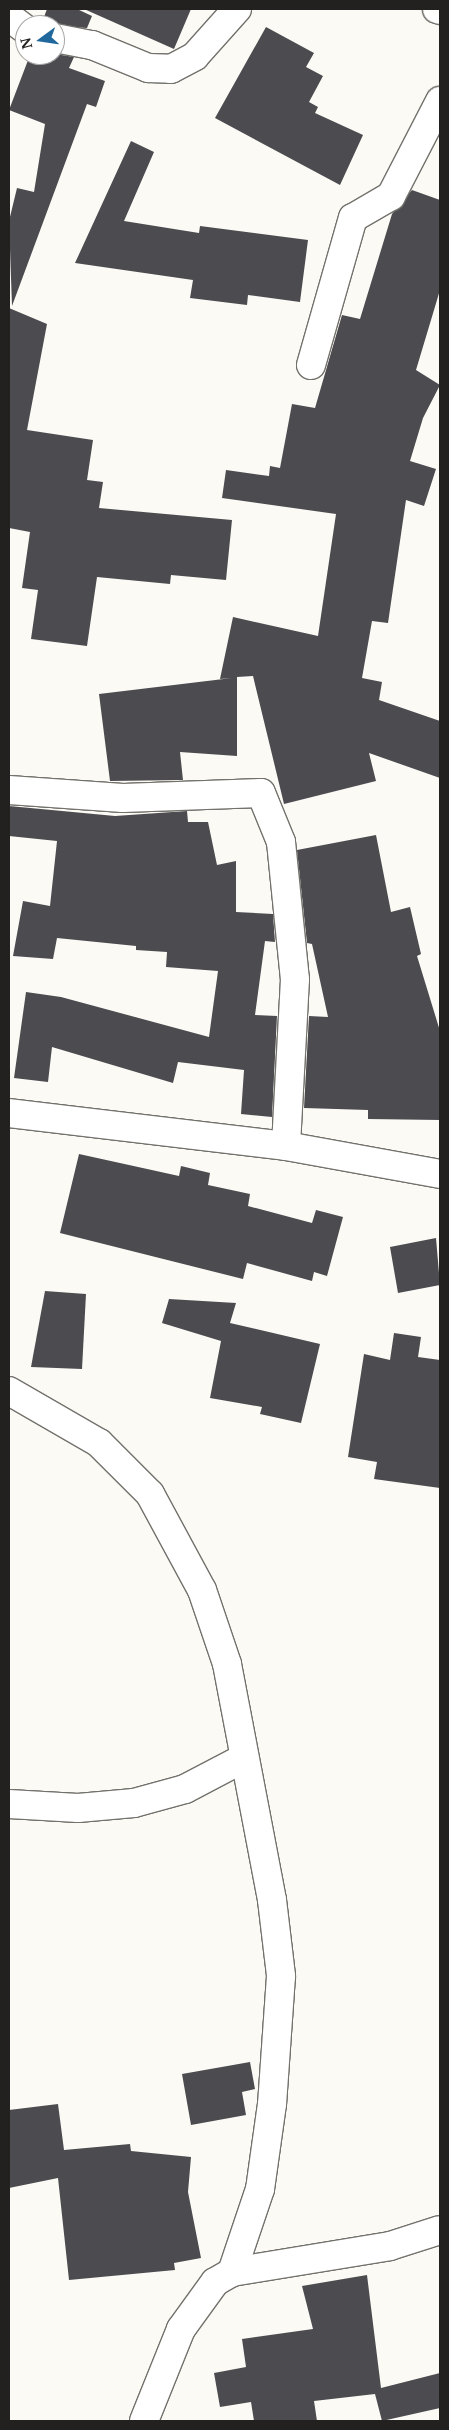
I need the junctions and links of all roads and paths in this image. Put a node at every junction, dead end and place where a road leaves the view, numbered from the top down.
1 (237, 9) edge
2 (65, 40) edge
3 (440, 101) edge
4 (311, 365) dead end
5 (9, 790) edge
6 (9, 1113) edge
7 (286, 1146) junction
8 (438, 1171) edge
9 (9, 1391) edge
10 (244, 1758) junction
11 (9, 1804) edge
12 (440, 2230) edge
13 (232, 2272) junction
14 (144, 2421) edge

1 - 2 street
3 - 4 street
5 - 7 street
6 - 7 street
7 - 8 street
9 - 10 street
10 - 11 street
10 - 13 street
12 - 13 street
13 - 14 street

